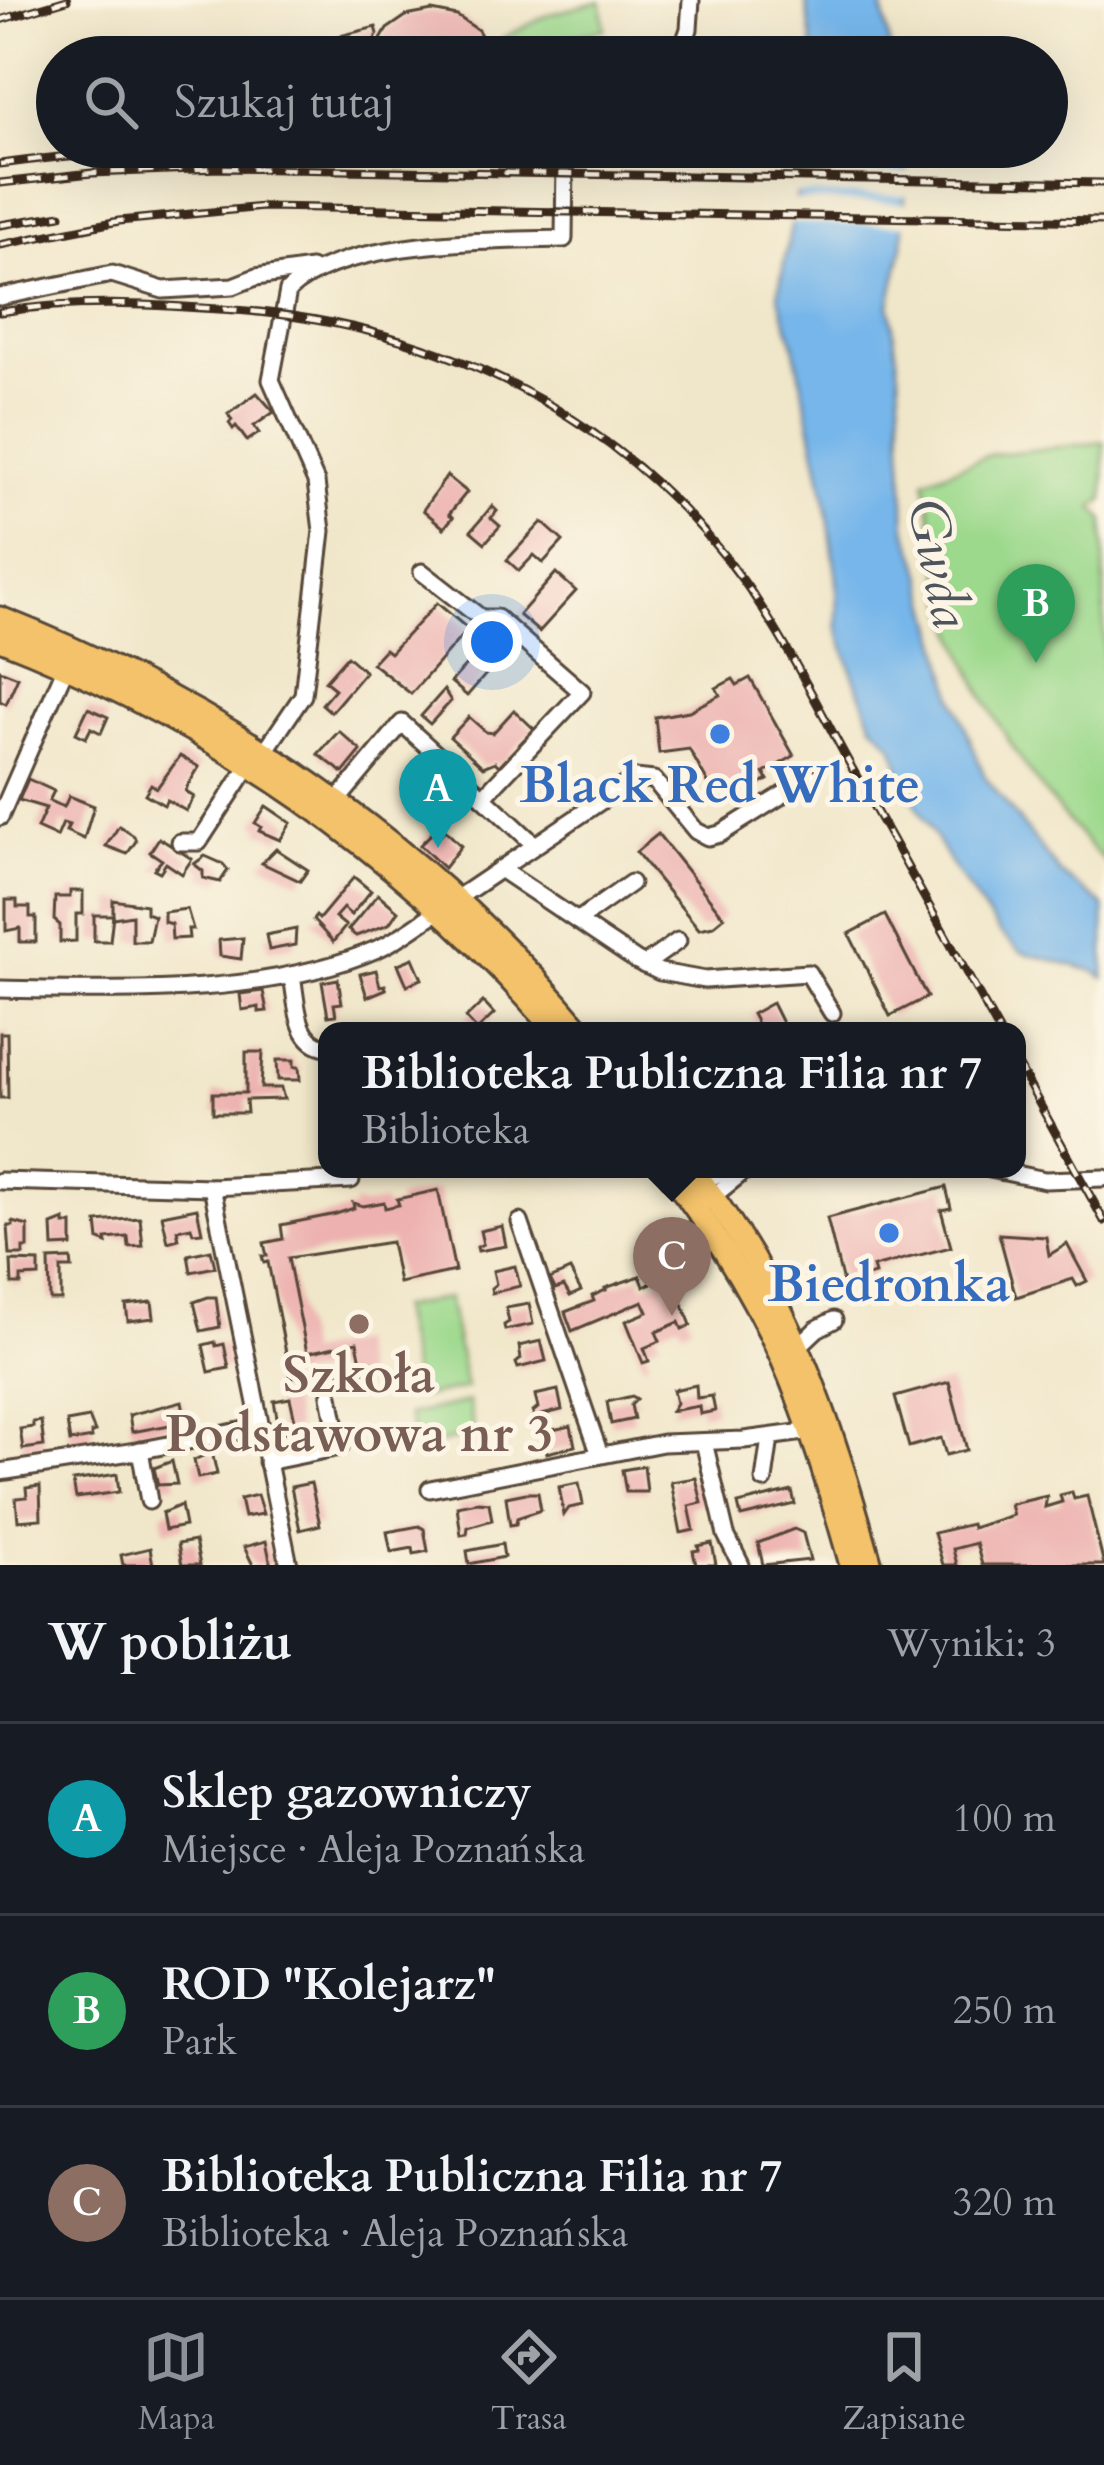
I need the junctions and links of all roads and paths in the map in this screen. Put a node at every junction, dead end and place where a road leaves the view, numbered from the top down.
1 (691, 0) edge
2 (686, 36) edge
3 (565, 168) edge
4 (320, 268) junction
5 (0, 296) edge
6 (422, 572) dead end
7 (0, 618) edge
8 (0, 639) edge
9 (66, 666) junction
10 (258, 758) junction
11 (811, 777) dead end
12 (483, 797) junction
13 (337, 801) junction
14 (0, 817) edge
15 (180, 842) dead end
16 (536, 845) junction
17 (500, 869) junction
18 (631, 883) dead end
19 (448, 905) junction
20 (577, 921) junction
21 (677, 941) dead end
22 (644, 965) junction
23 (292, 975) junction
24 (0, 989) edge
25 (832, 1012) dead end
26 (548, 1022) edge
27 (573, 1022) edge
28 (318, 1046) edge
29 (1026, 1176) edge
30 (1104, 1178) edge
31 (351, 1180) dead end
32 (0, 1181) edge
33 (212, 1187) junction
34 (698, 1189) edge
35 (520, 1222) dead end
36 (835, 1320) dead end
37 (800, 1345) junction
38 (330, 1396) dead end
39 (260, 1427) junction
40 (812, 1431) junction
41 (770, 1438) junction
42 (704, 1442) junction
43 (140, 1450) junction
44 (600, 1455) junction
45 (268, 1462) junction
46 (0, 1472) edge
47 (764, 1480) dead end
48 (430, 1489) dead end
49 (149, 1501) dead end
50 (289, 1565) edge
51 (741, 1565) edge
52 (851, 1565) edge
53 (871, 1565) edge

1 - 2 street
3 - 4 street
4 - 5 street
4 - 10 street
6 - 12 street
7 - 10 main road
8 - 9 main road
9 - 10 main road
9 - 14 street
10 - 13 main road
10 - 15 street
10 - 19 main road
11 - 16 street
12 - 13 street
12 - 16 street
13 - 19 main road
16 - 17 street
17 - 19 street
17 - 20 street
18 - 20 street
19 - 23 street
19 - 26 main road
19 - 27 main road
20 - 22 street
21 - 22 street
22 - 25 street
23 - 24 street
23 - 28 street
29 - 30 street
31 - 33 street
32 - 33 street
33 - 39 street
34 - 37 main road
34 - 40 main road
35 - 44 street
36 - 37 street
37 - 53 main road
38 - 45 street
39 - 43 street
39 - 45 street
40 - 41 street
40 - 52 main road
41 - 42 street
41 - 47 street
42 - 44 street
42 - 51 street
43 - 46 street
43 - 49 street
44 - 48 street
45 - 50 street

